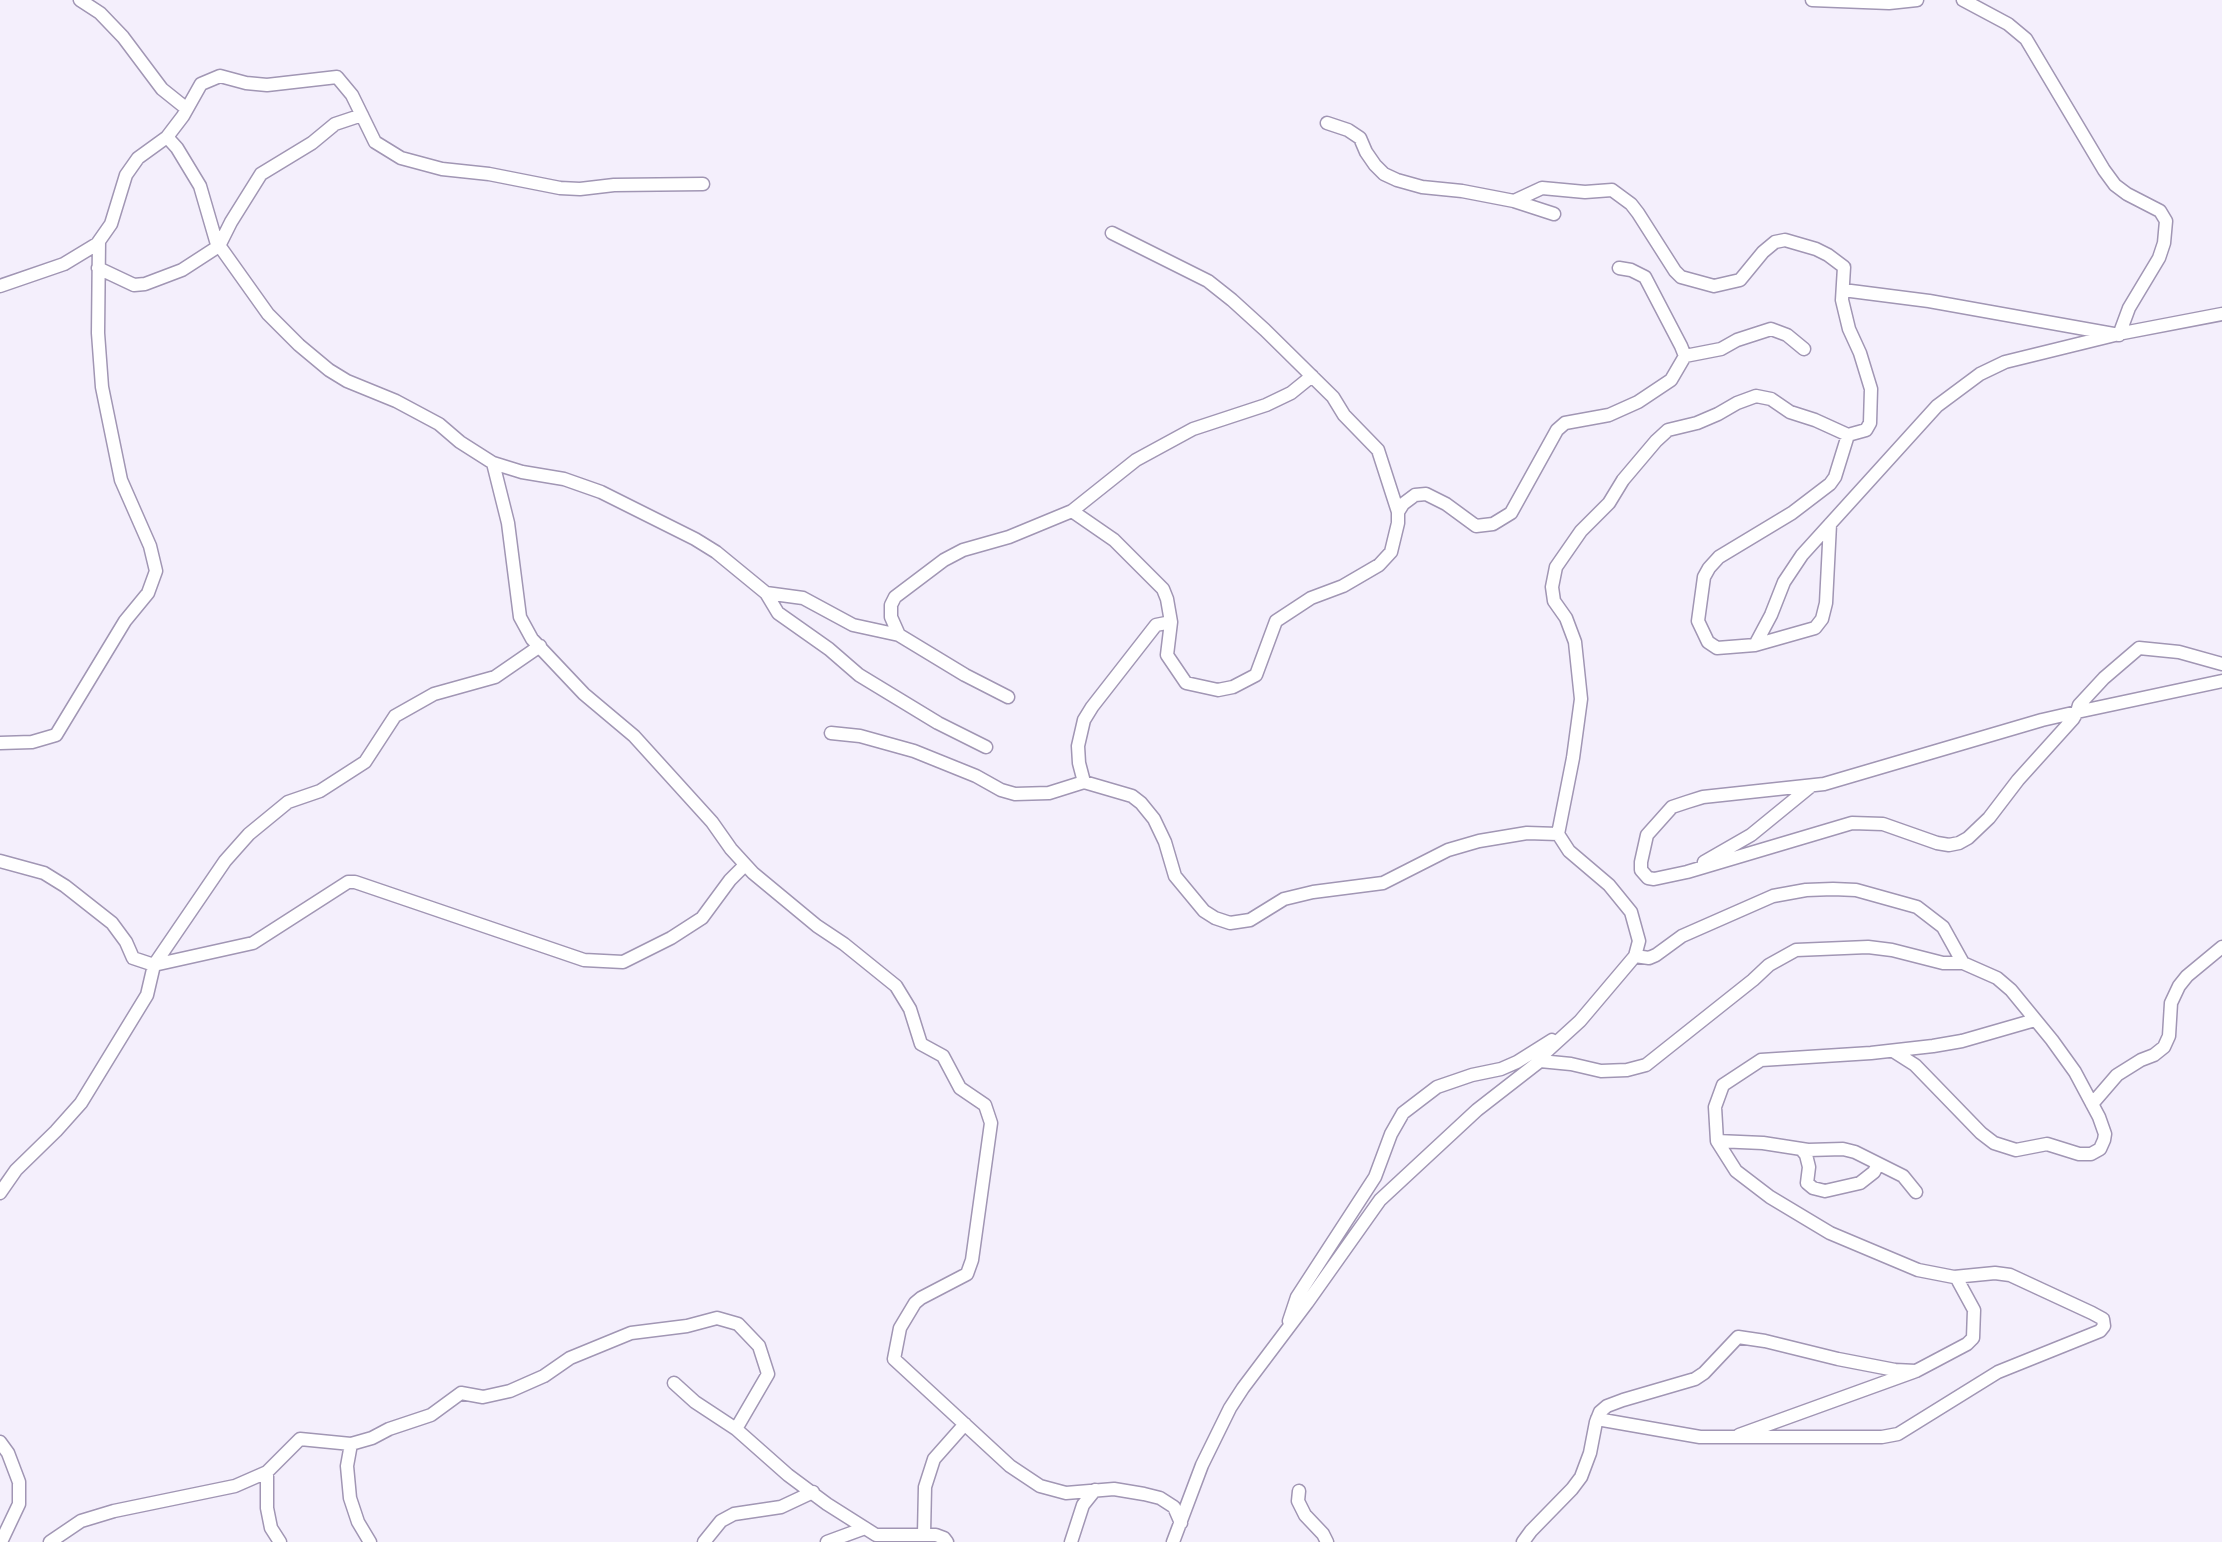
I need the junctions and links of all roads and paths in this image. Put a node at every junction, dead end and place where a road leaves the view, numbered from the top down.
1 (80, 0) edge
2 (1812, 0) edge
3 (1917, 0) edge
4 (1963, 0) edge
5 (187, 108) junction
6 (362, 115) junction
7 (1327, 123) dead end
8 (167, 137) junction
9 (703, 184) dead end
10 (1514, 201) junction
11 (1554, 214) dead end
12 (1112, 233) dead end
13 (99, 241) junction
14 (219, 246) junction
15 (98, 268) junction
16 (1619, 268) dead end
17 (0, 286) edge
18 (1843, 290) junction
19 (2222, 314) edge
20 (2119, 335) junction
21 (1804, 349) dead end
22 (1685, 356) junction
23 (1312, 376) junction
24 (1848, 435) junction
25 (493, 463) junction
26 (1072, 511) junction
27 (1398, 512) junction
28 (1830, 524) junction
29 (766, 593) junction
30 (1171, 622) junction
31 (899, 635) junction
32 (1755, 645) junction
33 (540, 646) junction
34 (2222, 664) edge
35 (2222, 681) edge
36 (1008, 697) dead end
37 (2077, 712) junction
38 (831, 733) dead end
39 (0, 743) edge
40 (986, 747) dead end
41 (1084, 782) junction
42 (1811, 786) junction
43 (1558, 834) junction
44 (0, 861) edge
45 (745, 865) junction
46 (1687, 872) junction
47 (2222, 947) edge
48 (1635, 956) junction
49 (1963, 963) junction
50 (154, 965) junction
51 (2035, 1020) junction
52 (1566, 1032) junction
53 (1892, 1051) junction
54 (1540, 1061) junction
55 (2092, 1104) junction
56 (1717, 1141) junction
57 (1801, 1149) junction
58 (1878, 1164) junction
59 (1916, 1192) dead end
60 (0, 1193) edge
61 (1956, 1277) junction
62 (1285, 1332) junction
63 (1916, 1371) junction
64 (674, 1383) dead end
65 (1597, 1420) junction
66 (965, 1424) junction
67 (736, 1429) junction
68 (1730, 1438) junction
69 (0, 1442) edge
70 (351, 1444) junction
71 (6, 1466) edge
72 (267, 1472) junction
73 (1095, 1490) junction
74 (1299, 1491) dead end
75 (814, 1492) junction
76 (1181, 1522) junction
77 (865, 1528) junction
78 (924, 1534) junction
79 (1, 1542) edge
80 (50, 1542) edge
81 (280, 1542) edge
82 (370, 1542) edge
83 (704, 1542) edge
84 (827, 1542) edge
85 (947, 1542) edge
86 (1071, 1542) edge
87 (1174, 1542) edge
88 (1327, 1542) edge
89 (1523, 1542) edge

1 - 5 street
2 - 3 street
4 - 20 street
5 - 6 street
5 - 8 street
6 - 9 street
6 - 14 street
7 - 10 street
8 - 13 street
8 - 14 street
10 - 11 street
10 - 18 street
12 - 23 street
13 - 15 street
13 - 17 street
14 - 15 street
14 - 25 street
15 - 39 street
16 - 22 street
18 - 20 street
18 - 24 street
19 - 20 street
20 - 28 street
21 - 22 street
22 - 27 street
23 - 26 street
23 - 27 street
24 - 32 street
24 - 43 street
25 - 29 street
25 - 33 street
26 - 30 street
26 - 31 street
27 - 30 street
28 - 32 street
28 - 32 street
29 - 31 street
29 - 40 street
30 - 41 street
31 - 36 street
33 - 45 street
33 - 50 street
34 - 37 street
35 - 37 street
37 - 42 street
37 - 46 street
38 - 41 street
41 - 43 street
42 - 46 street
42 - 46 street
43 - 48 street
44 - 50 street
45 - 50 street
45 - 66 street
47 - 55 street
48 - 49 street
48 - 52 street
49 - 51 street
49 - 54 street
50 - 60 street
51 - 53 street
51 - 55 street
52 - 54 street
52 - 62 street
53 - 55 street
53 - 56 street
54 - 62 street
56 - 57 street
56 - 61 street
57 - 58 street
57 - 58 street
58 - 59 street
61 - 63 street
61 - 68 street
62 - 76 street
63 - 65 street
63 - 68 street
64 - 67 street
65 - 68 street
65 - 89 street
66 - 73 street
66 - 78 street
67 - 70 street
67 - 75 street
69 - 71 street
70 - 72 street
70 - 82 street
71 - 79 street
72 - 80 street
72 - 81 street
73 - 76 street
73 - 86 street
74 - 88 street
75 - 77 street
75 - 83 street
76 - 87 street
77 - 78 street
77 - 84 street
78 - 85 street

